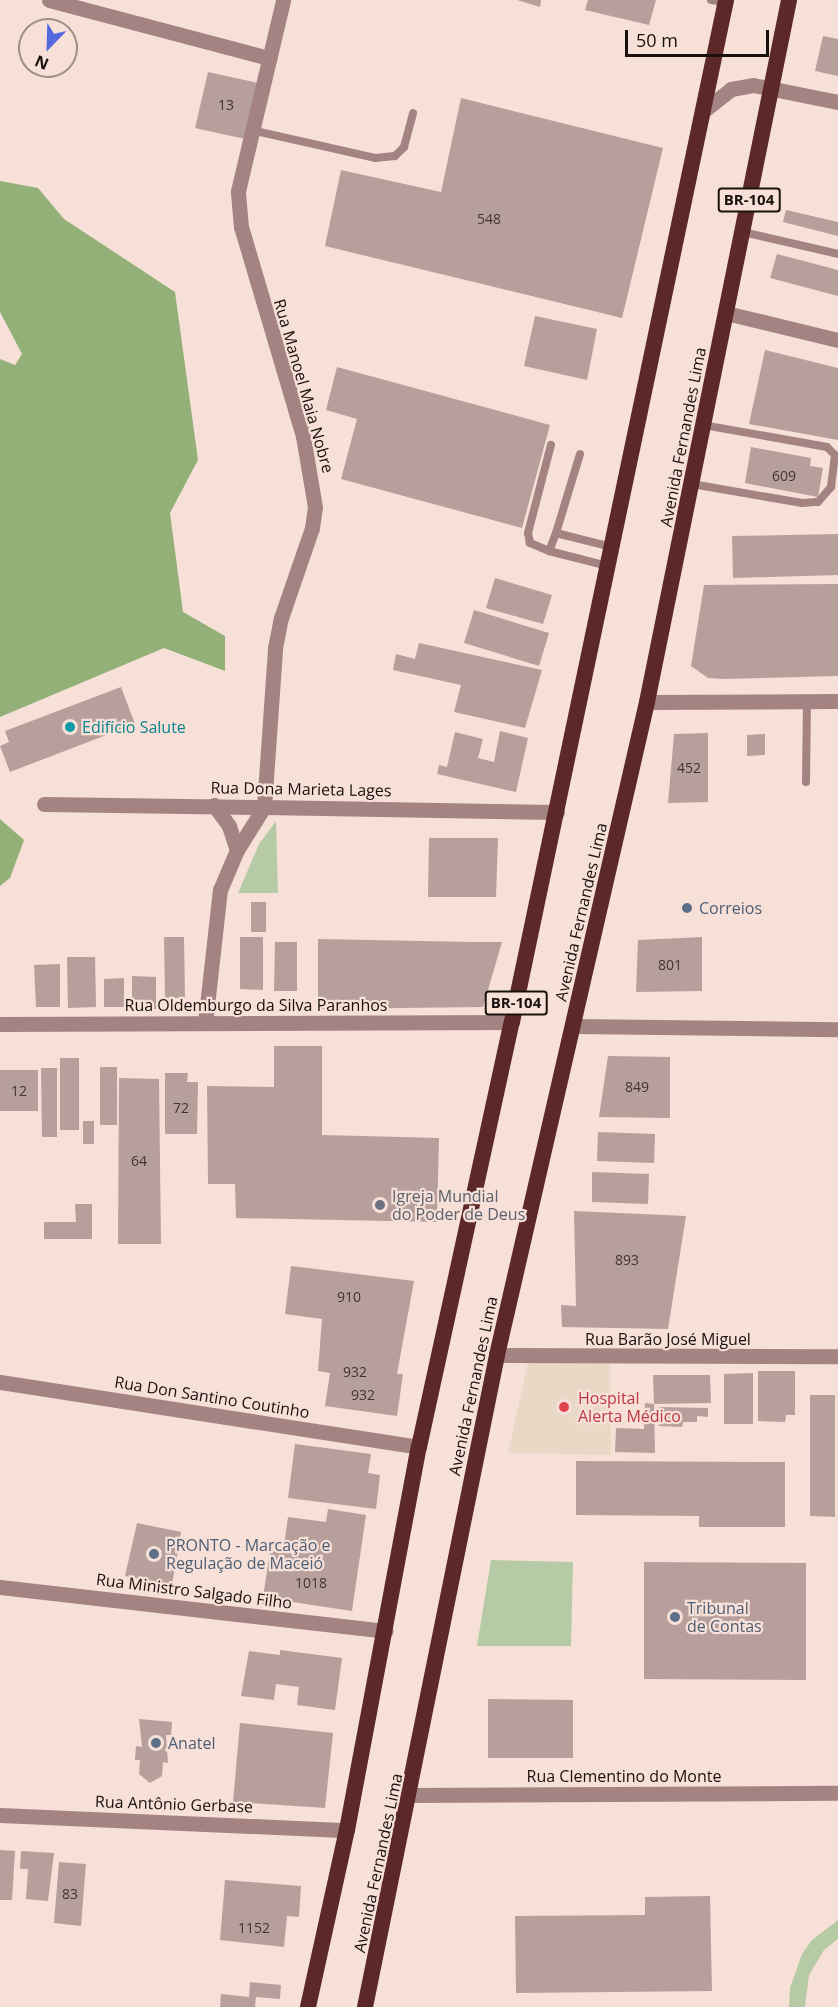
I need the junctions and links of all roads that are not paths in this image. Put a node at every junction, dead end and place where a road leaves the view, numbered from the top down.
1 (49, 0) edge
2 (283, 0) edge
3 (789, 0) edge
4 (721, 1) edge
5 (269, 58) junction
6 (772, 86) junction
7 (838, 102) edge
8 (703, 111) junction
9 (413, 113) dead end
10 (251, 130) junction
11 (743, 232) junction
12 (838, 254) edge
13 (726, 313) junction
14 (838, 340) edge
15 (704, 425) junction
16 (551, 446) dead end
17 (580, 454) dead end
18 (692, 484) junction
19 (556, 533) junction
20 (613, 547) junction
21 (549, 552) junction
22 (609, 566) junction
23 (807, 701) junction
24 (838, 701) edge
25 (647, 702) junction
26 (806, 782) dead end
27 (44, 804) dead end
28 (214, 805) junction
29 (264, 807) junction
30 (557, 812) junction
31 (237, 850) junction
32 (512, 1022) junction
33 (205, 1023) junction
34 (0, 1024) edge
35 (574, 1026) junction
36 (838, 1029) edge
37 (497, 1355) junction
38 (838, 1356) edge
39 (0, 1382) edge
40 (418, 1447) junction
41 (0, 1587) edge
42 (385, 1631) junction
43 (838, 1792) edge
44 (411, 1795) junction
45 (0, 1815) edge
46 (347, 1830) junction
47 (308, 2007) edge
48 (365, 2007) edge

1 - 5 street
2 - 5 street, Rua Manoel Maia Nobre
3 - 6 highway, Avenida Fernandes Lima / BR-104
4 - 8 highway, BR-104
5 - 10 street, Rua Manoel Maia Nobre
6 - 7 street
6 - 8 street
6 - 11 highway, Avenida Fernandes Lima / BR-104
8 - 20 highway, BR-104
9 - 10 lane
10 - 29 street, Rua Manoel Maia Nobre
11 - 12 lane
11 - 13 highway, Avenida Fernandes Lima / BR-104
13 - 14 street
13 - 15 highway, Avenida Fernandes Lima / BR-104
15 - 18 highway, Avenida Fernandes Lima / BR-104
15 - 18 lane
16 - 21 lane
17 - 19 lane
18 - 25 highway, Avenida Fernandes Lima / BR-104
19 - 20 lane
19 - 21 lane
20 - 22 highway, BR-104
21 - 22 lane
22 - 30 highway, BR-104
23 - 24 street
23 - 25 street
23 - 26 lane
25 - 35 highway, Avenida Fernandes Lima / BR-104
27 - 28 street, Rua Dona Marieta Lages
28 - 29 street, Rua Dona Marieta Lages
28 - 31 street
29 - 30 street, Rua Dona Marieta Lages
29 - 31 street, Rua Manoel Maia Nobre
30 - 32 highway, BR-104
31 - 33 street, Rua Manoel Maia Nobre
32 - 33 street, Rua Oldemburgo da Silva Paranhos
32 - 40 highway, BR-104
33 - 34 street, Rua Oldemburgo da Silva Paranhos
35 - 36 street
35 - 37 highway, Avenida Fernandes Lima / BR-104
37 - 38 street, Rua Barão José Miguel
37 - 44 highway, Avenida Fernandes Lima / BR-104
39 - 40 street, Rua Don Santino Coutinho
40 - 42 highway, BR-104
41 - 42 street, Rua Ministro Salgado Filho
42 - 46 highway, BR-104
43 - 44 street, Rua Clementino do Monte
44 - 48 highway, Avenida Fernandes Lima / BR-104
45 - 46 street, Rua Antônio Gerbase
46 - 47 highway, BR-104

